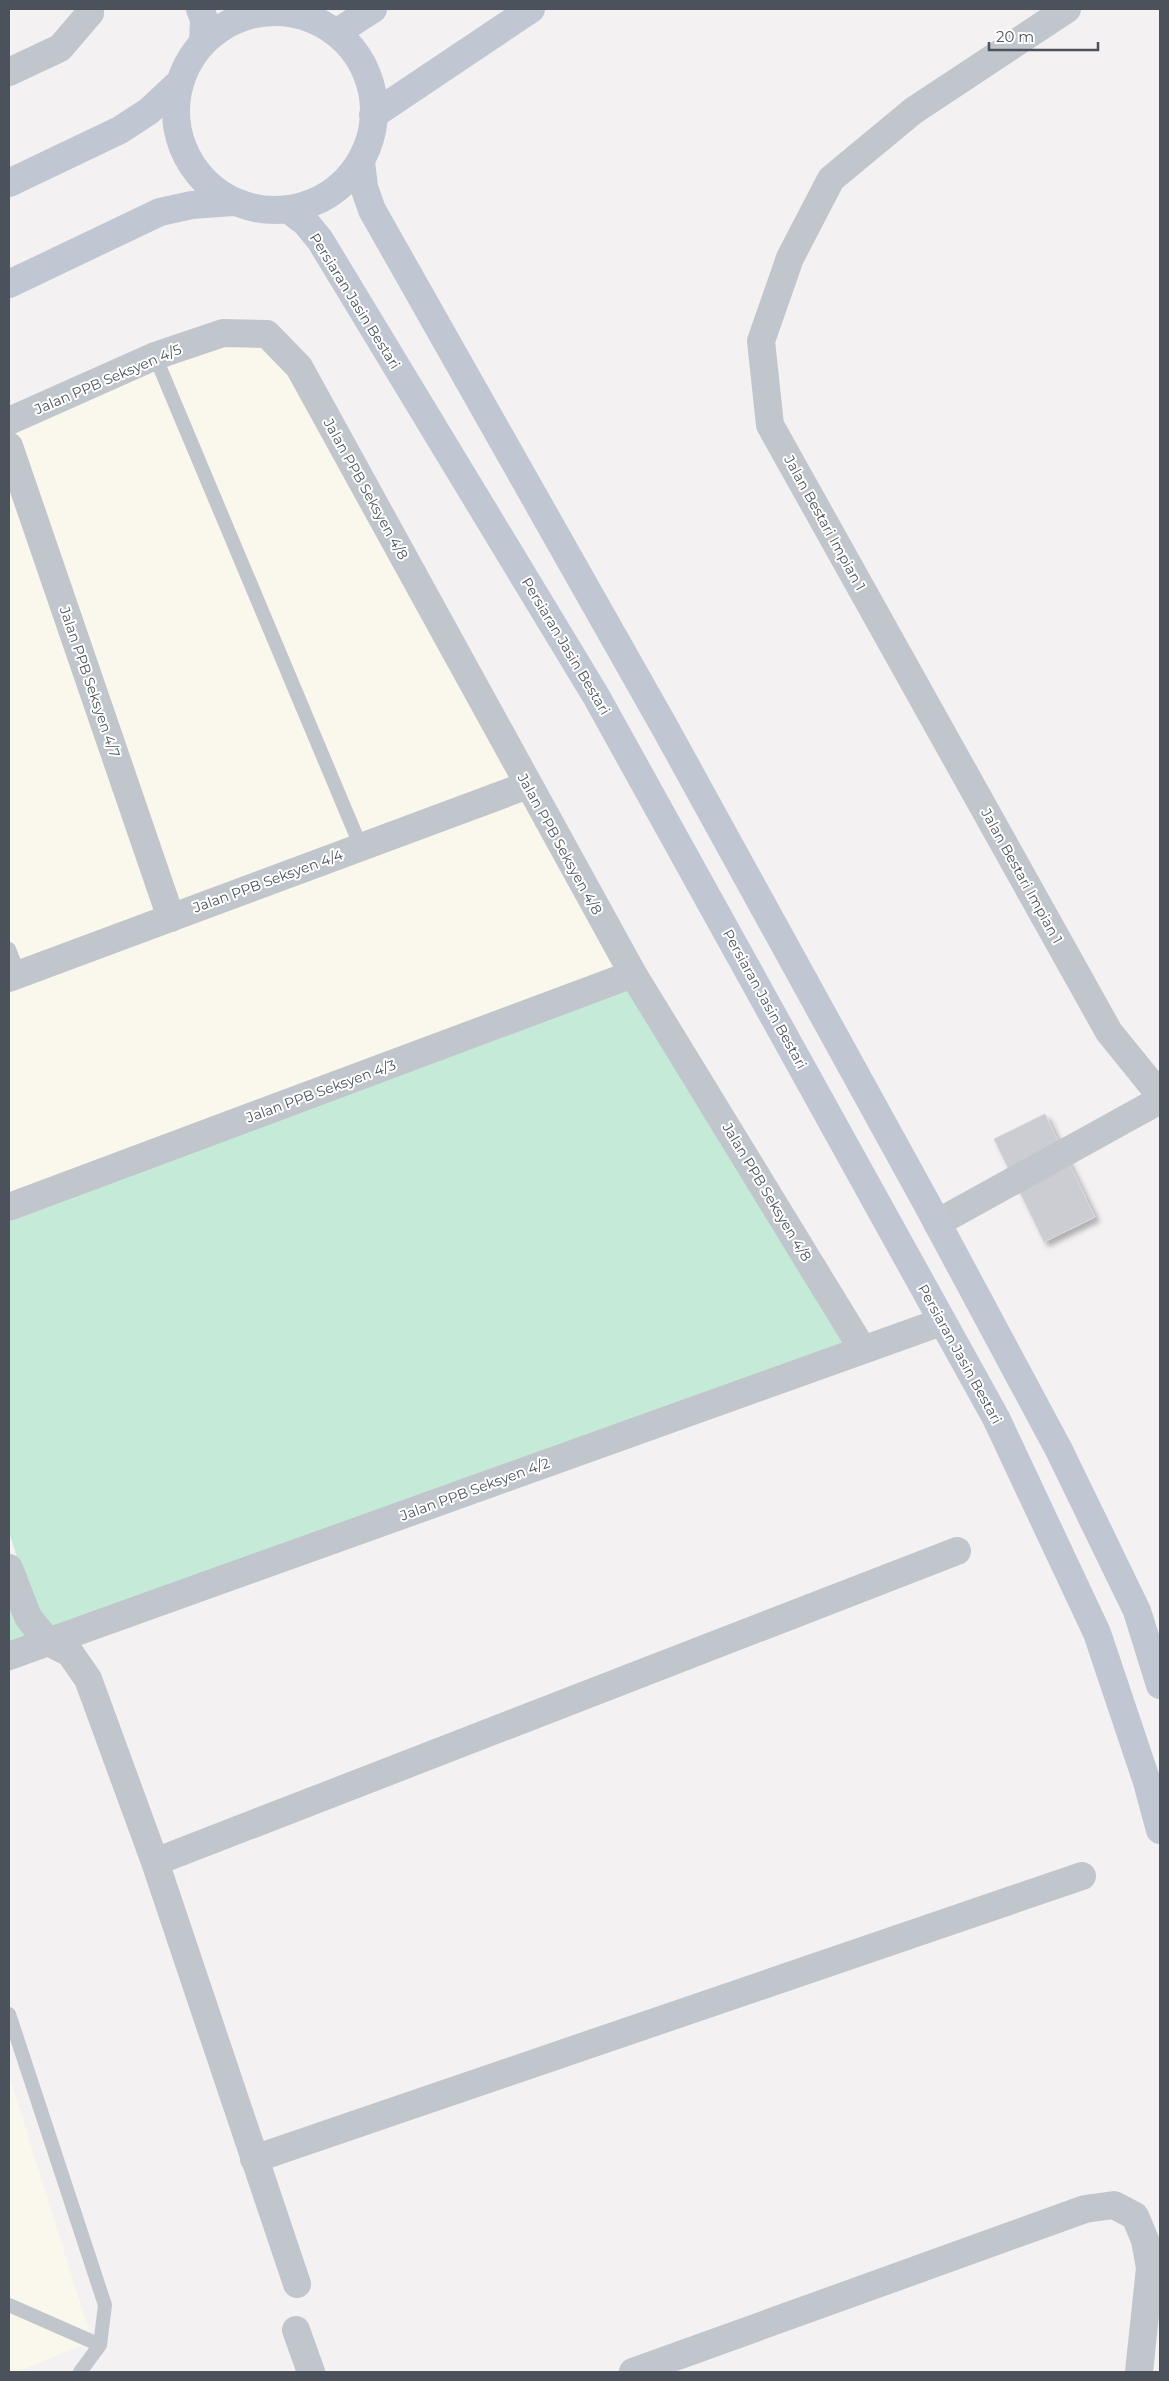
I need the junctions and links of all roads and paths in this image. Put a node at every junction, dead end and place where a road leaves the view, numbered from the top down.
1 (90, 9) edge
2 (200, 9) edge
3 (373, 9) edge
4 (531, 9) edge
5 (1067, 9) edge
6 (291, 10) edge
7 (336, 33) junction
8 (202, 43) junction
9 (9, 72) edge
10 (180, 82) junction
11 (373, 115) junction
12 (361, 162) junction
13 (9, 183) edge
14 (233, 202) junction
15 (289, 210) junction
16 (9, 284) edge
17 (267, 334) joint
18 (154, 356) junction
19 (9, 422) edge
20 (9, 446) edge
21 (528, 785) junction
22 (361, 847) junction
23 (171, 918) junction
24 (9, 949) edge
25 (633, 974) junction
26 (14, 976) edge
27 (1160, 1095) edge
28 (1160, 1100) edge
29 (9, 1207) edge
30 (937, 1223) junction
31 (942, 1322) junction
32 (863, 1350) junction
33 (957, 1551) dead end
34 (9, 1568) edge
35 (48, 1642) junction
36 (9, 1656) edge
37 (1160, 1685) edge
38 (1160, 1830) edge
39 (155, 1862) junction
40 (1082, 1876) dead end
41 (9, 2014) edge
42 (254, 2159) junction
43 (297, 2284) dead end
44 (9, 2305) edge
45 (296, 2330) dead end
46 (100, 2345) junction
47 (80, 2372) edge
48 (311, 2372) edge
49 (633, 2372) edge
50 (1139, 2372) edge

1 - 9 street
2 - 8 street
3 - 7 street
4 - 11 street
5 - 27 street, Jalan Bestari Impian 1
6 - 7 street
6 - 8 street
7 - 11 street
8 - 10 street
10 - 13 street
10 - 14 street
11 - 12 street
12 - 15 street
12 - 30 street
14 - 15 street
14 - 16 street
15 - 31 street, Persiaran Jasin Bestari
17 - 18 street, Jalan PPB Seksyen 4/5
17 - 21 street, Jalan PPB Seksyen 4/8
18 - 19 street, Jalan PPB Seksyen 4/5
18 - 22 lane
20 - 23 street, Jalan PPB Seksyen 4/7
21 - 22 street, Jalan PPB Seksyen 4/4
21 - 25 street, Jalan PPB Seksyen 4/8
22 - 23 street, Jalan PPB Seksyen 4/4
23 - 26 street, Jalan PPB Seksyen 4/4
24 - 26 lane
25 - 29 street, Jalan PPB Seksyen 4/3
25 - 32 street, Jalan PPB Seksyen 4/8
28 - 30 street
30 - 37 street
31 - 32 street, Jalan PPB Seksyen 4/2
31 - 38 street, Persiaran Jasin Bestari
32 - 35 street, Jalan PPB Seksyen 4/2
33 - 39 street
34 - 35 street
35 - 36 street, Jalan PPB Seksyen 4/2
35 - 39 street
39 - 42 street
40 - 42 street
41 - 46 lane
42 - 43 street
44 - 46 lane
45 - 48 street
46 - 47 lane
49 - 50 street

